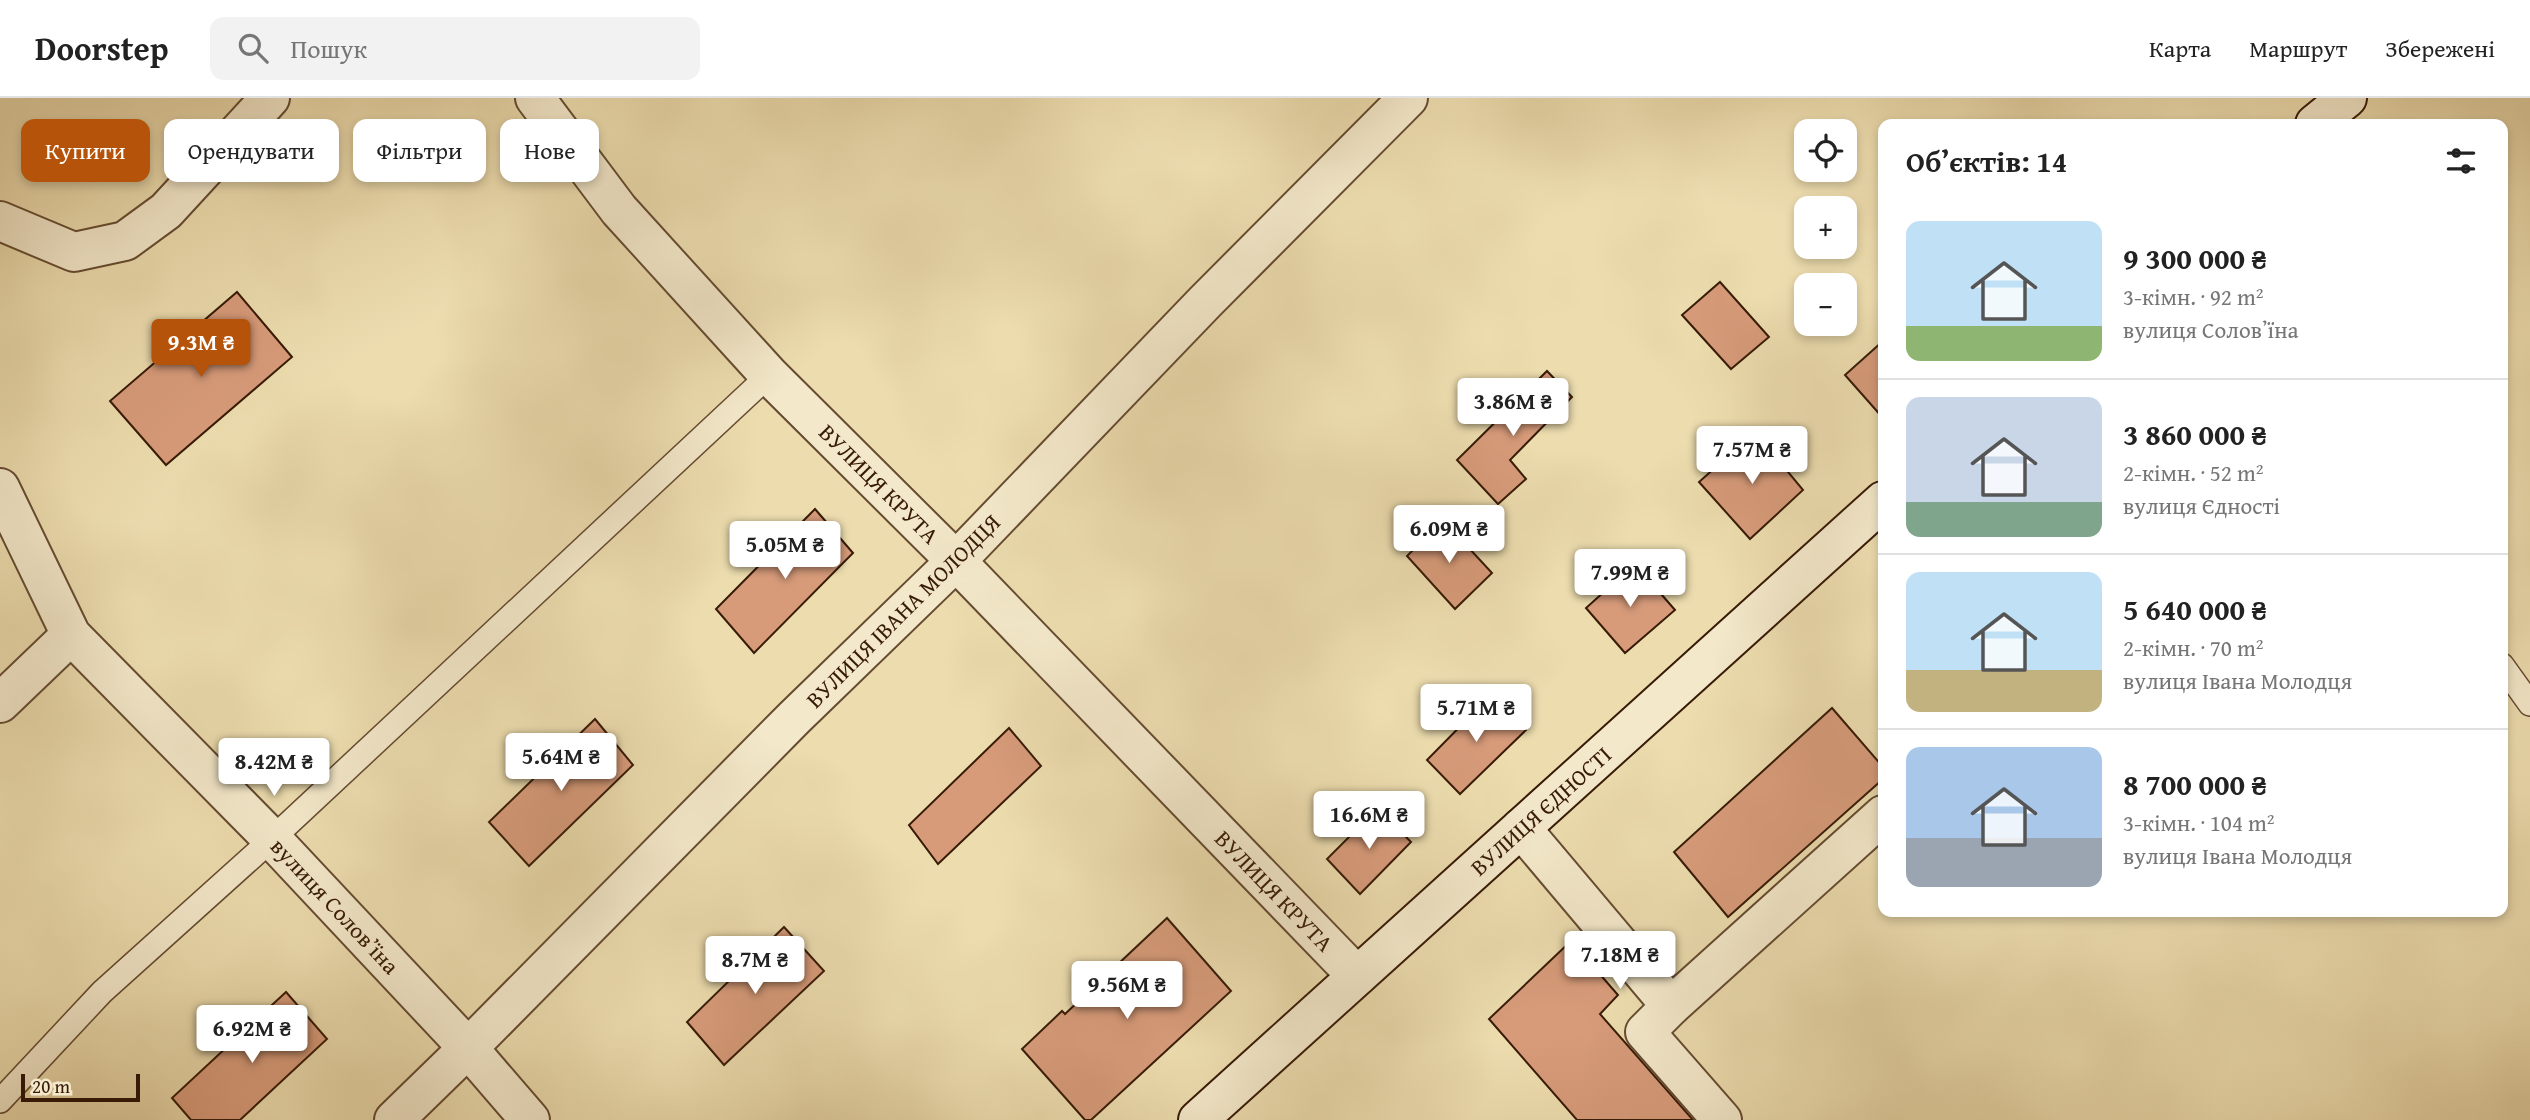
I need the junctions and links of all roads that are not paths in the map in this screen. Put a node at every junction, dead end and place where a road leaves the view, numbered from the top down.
1 (270, 98) edge
2 (535, 98) edge
3 (1408, 98) edge
4 (2347, 98) edge
5 (2321, 119) edge
6 (0, 221) edge
7 (769, 375) junction
8 (0, 488) edge
9 (1878, 506) edge
10 (956, 561) junction
11 (71, 635) junction
12 (2508, 673) edge
13 (0, 703) edge
14 (2530, 704) edge
15 (1878, 820) edge
16 (1521, 828) junction
17 (272, 839) junction
18 (1357, 976) junction
19 (1671, 1006) junction
20 (468, 1048) junction
21 (0, 1101) edge
22 (394, 1120) edge
23 (530, 1120) edge
24 (1198, 1120) edge
25 (1722, 1120) edge

1 - 6 street
2 - 7 street, ВУЛИЦЯ КРУТА
3 - 10 street, ВУЛИЦЯ ІВАНА МОЛОДЦЯ
4 - 5 street
7 - 10 street, ВУЛИЦЯ КРУТА
7 - 17 lane
8 - 11 street, вулиця Соловʼїна
9 - 16 street, ВУЛИЦЯ ЄДНОСТІ
10 - 18 street, ВУЛИЦЯ КРУТА
10 - 20 street, ВУЛИЦЯ ІВАНА МОЛОДЦЯ
11 - 13 street
11 - 17 street, вулиця Соловʼїна
12 - 14 lane
15 - 19 street
16 - 18 street, ВУЛИЦЯ ЄДНОСТІ
16 - 19 street
17 - 20 street, вулиця Соловʼїна
17 - 21 lane
18 - 24 street, ВУЛИЦЯ ЄДНОСТІ
19 - 25 street
20 - 22 street, ВУЛИЦЯ ІВАНА МОЛОДЦЯ
20 - 23 street, вулиця Соловʼїна

